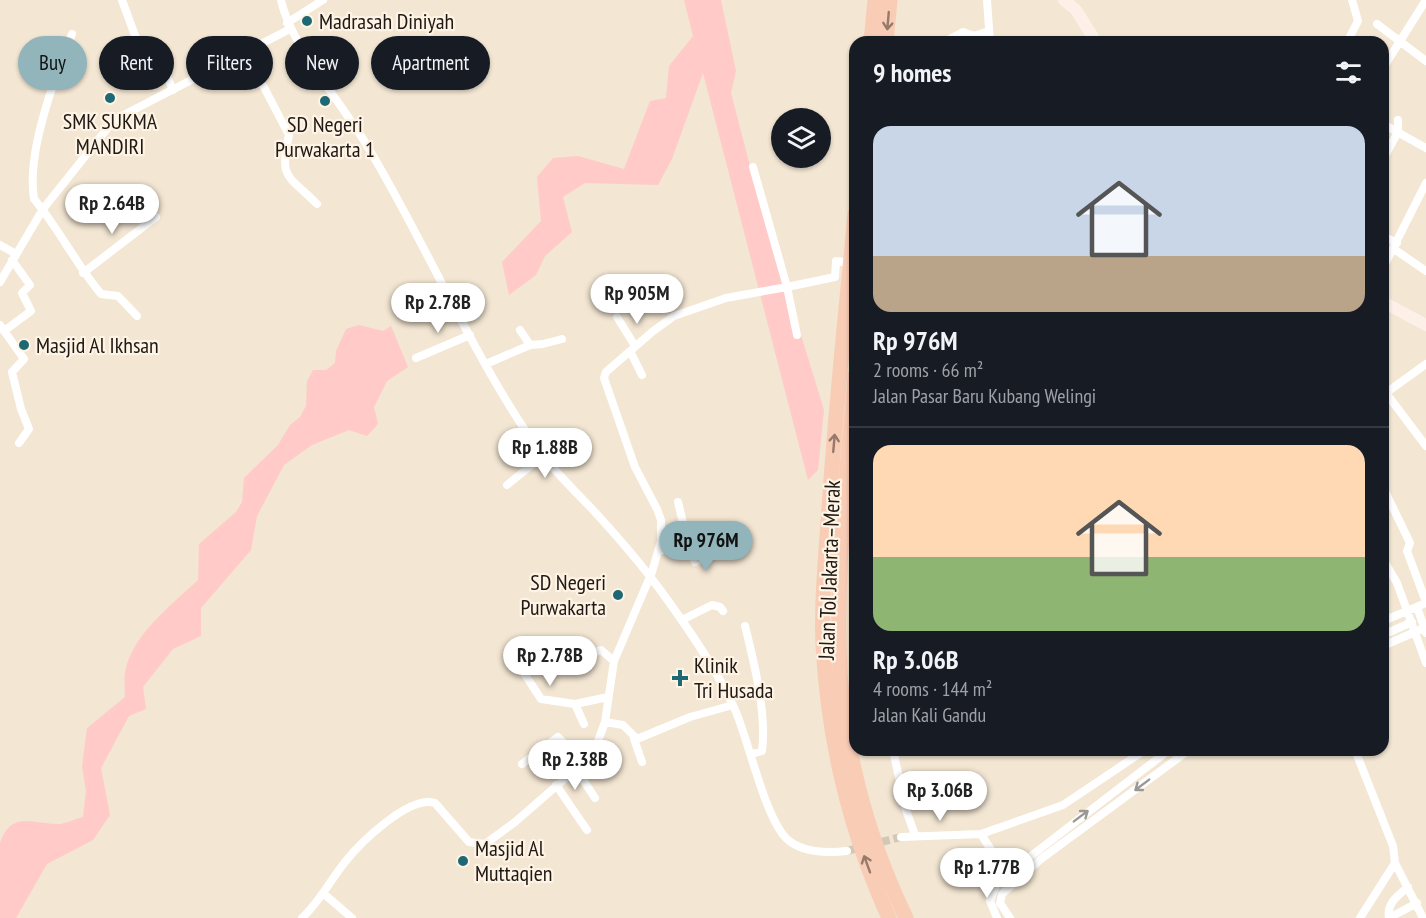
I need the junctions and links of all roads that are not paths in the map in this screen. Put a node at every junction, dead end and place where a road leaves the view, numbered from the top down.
1 (122, 0) edge
2 (281, 0) edge
3 (323, 0) edge
4 (875, 0) edge
5 (890, 0) edge
6 (987, 0) edge
7 (1064, 0) edge
8 (1352, 0) edge
9 (1426, 0) edge
10 (1377, 24) dead end
11 (289, 26) junction
12 (989, 31) junction
13 (72, 34) dead end
14 (135, 36) edge
15 (273, 36) edge
16 (872, 36) edge
17 (887, 36) edge
18 (957, 36) edge
19 (974, 36) edge
20 (974, 36) edge
21 (989, 36) edge
22 (1092, 36) edge
23 (1350, 36) edge
24 (1401, 40) junction
25 (1389, 59) edge
26 (1426, 61) edge
27 (173, 90) edge
28 (266, 90) edge
29 (1398, 120) dead end
30 (1389, 127) edge
31 (1398, 132) junction
32 (1389, 148) edge
33 (1426, 148) edge
34 (753, 167) dead end
35 (1426, 183) edge
36 (317, 204) dead end
37 (43, 208) junction
38 (156, 217) dead end
39 (1389, 241) edge
40 (0, 245) edge
41 (1395, 246) junction
42 (14, 257) junction
43 (1389, 257) edge
44 (849, 262) edge
45 (1426, 271) edge
46 (83, 273) junction
47 (849, 278) edge
48 (0, 282) edge
49 (787, 286) junction
50 (1389, 305) edge
51 (137, 316) dead end
52 (617, 317) dead end
53 (1426, 326) edge
54 (2, 328) edge
55 (520, 330) dead end
56 (470, 334) junction
57 (797, 335) dead end
58 (562, 339) dead end
59 (530, 345) junction
60 (633, 349) junction
61 (416, 358) dead end
62 (486, 364) junction
63 (1426, 364) edge
64 (642, 375) dead end
65 (1389, 390) edge
66 (1389, 400) edge
67 (19, 443) dead end
68 (1426, 446) edge
69 (849, 451) edge
70 (543, 456) junction
71 (507, 485) dead end
72 (1389, 499) edge
73 (678, 502) dead end
74 (712, 536) dead end
75 (688, 544) junction
76 (658, 552) junction
77 (1389, 566) edge
78 (650, 576) junction
79 (1426, 602) edge
80 (1412, 609) junction
81 (723, 611) dead end
82 (1389, 619) edge
83 (682, 620) junction
84 (1412, 622) junction
85 (745, 626) dead end
86 (1425, 630) edge
87 (1389, 632) edge
88 (1415, 632) junction
89 (1389, 643) edge
90 (580, 657) dead end
91 (614, 661) junction
92 (1426, 663) edge
93 (524, 673) dead end
94 (608, 697) junction
95 (575, 704) junction
96 (733, 705) junction
97 (605, 723) junction
98 (584, 724) dead end
99 (634, 738) junction
100 (849, 741) edge
101 (752, 754) junction
102 (852, 756) edge
103 (894, 756) edge
104 (1136, 756) edge
105 (1161, 756) edge
106 (1181, 756) edge
107 (1357, 756) edge
108 (642, 762) dead end
109 (522, 764) dead end
110 (579, 766) junction
111 (556, 785) junction
112 (595, 798) dead end
113 (587, 830) dead end
114 (981, 834) junction
115 (915, 835) junction
116 (901, 837) tunnel mouth
117 (847, 851) tunnel mouth
118 (1035, 851) junction
119 (1041, 859) junction
120 (1395, 863) junction
121 (1006, 874) junction
122 (1013, 884) junction
123 (1408, 887) junction
124 (323, 893) junction
125 (991, 893) junction
126 (1000, 897) junction
127 (1417, 903) junction
128 (302, 918) edge
129 (351, 918) edge
130 (889, 918) edge
131 (906, 918) edge
132 (997, 918) edge
133 (1010, 918) edge
134 (1360, 918) edge
135 (1389, 918) edge
136 (1423, 918) edge

1 - 14 street
2 - 11 street
3 - 11 street
4 - 16 highway
5 -> 17 highway
6 - 12 street
7 - 22 street
8 - 23 street
9 - 24 street
10 - 24 street
11 - 15 street
11 - 56 street
12 - 19 street
12 - 21 street
13 - 37 street
18 - 20 street
24 - 25 street
24 - 26 street
27 - 37 street
28 - 36 street
29 - 31 street
30 - 31 street
31 - 32 street
31 - 33 street
34 - 49 street
35 - 41 street
37 - 42 street
37 - 46 street
38 - 46 street
39 - 41 street
40 - 42 street
41 - 43 street
41 - 45 street
42 - 48 street
42 - 54 street
44 - 49 street
46 - 51 street
130 -> 47 highway, Jalan Tol Jakarta–Merak
49 - 57 street
49 - 60 street
50 - 53 street
52 - 60 street
54 - 67 street
55 - 59 street
56 - 61 street
56 - 62 street
58 - 59 street
59 - 62 street
60 - 64 street
60 - 76 street
62 - 70 street
63 - 65 street
66 - 68 street
69 - 100 highway, Jalan Tol Jakarta–Merak
70 - 71 street
70 - 78 street
72 - 79 street
73 - 75 street
74 - 75 street
75 - 76 street
76 - 78 street
77 - 80 street
78 - 83 street
78 - 91 street
79 - 80 street
80 - 82 street
80 - 84 street
80 - 86 street
81 - 83 street
83 - 96 street
84 - 87 street
84 - 88 street
85 - 101 street
86 - 88 street
88 - 89 street
88 - 92 street
90 - 91 street
91 - 94 street
93 - 95 street
94 - 95 street
94 - 97 street
95 - 98 street
96 - 99 street
96 - 101 street
97 - 99 street
97 - 110 street
99 - 108 street
101 - 117 street
102 - 131 highway, Jalan Tol Jakarta–Merak
103 - 115 street
104 - 114 street
118 -> 105 street
106 -> 119 street
107 - 120 street
109 - 110 street
110 - 111 street
110 - 112 street
111 - 113 street
111 - 124 street
114 - 115 street
114 - 121 street
115 - 116 street
118 - 119 street
118 - 121 street
119 - 122 street
120 - 123 street
120 - 134 street
121 - 122 street
121 - 125 street
122 - 126 street
123 - 127 street
123 - 135 street
124 - 128 street
124 - 129 street
125 - 126 street
125 - 132 street
126 - 133 street
127 - 135 street
127 - 136 street

